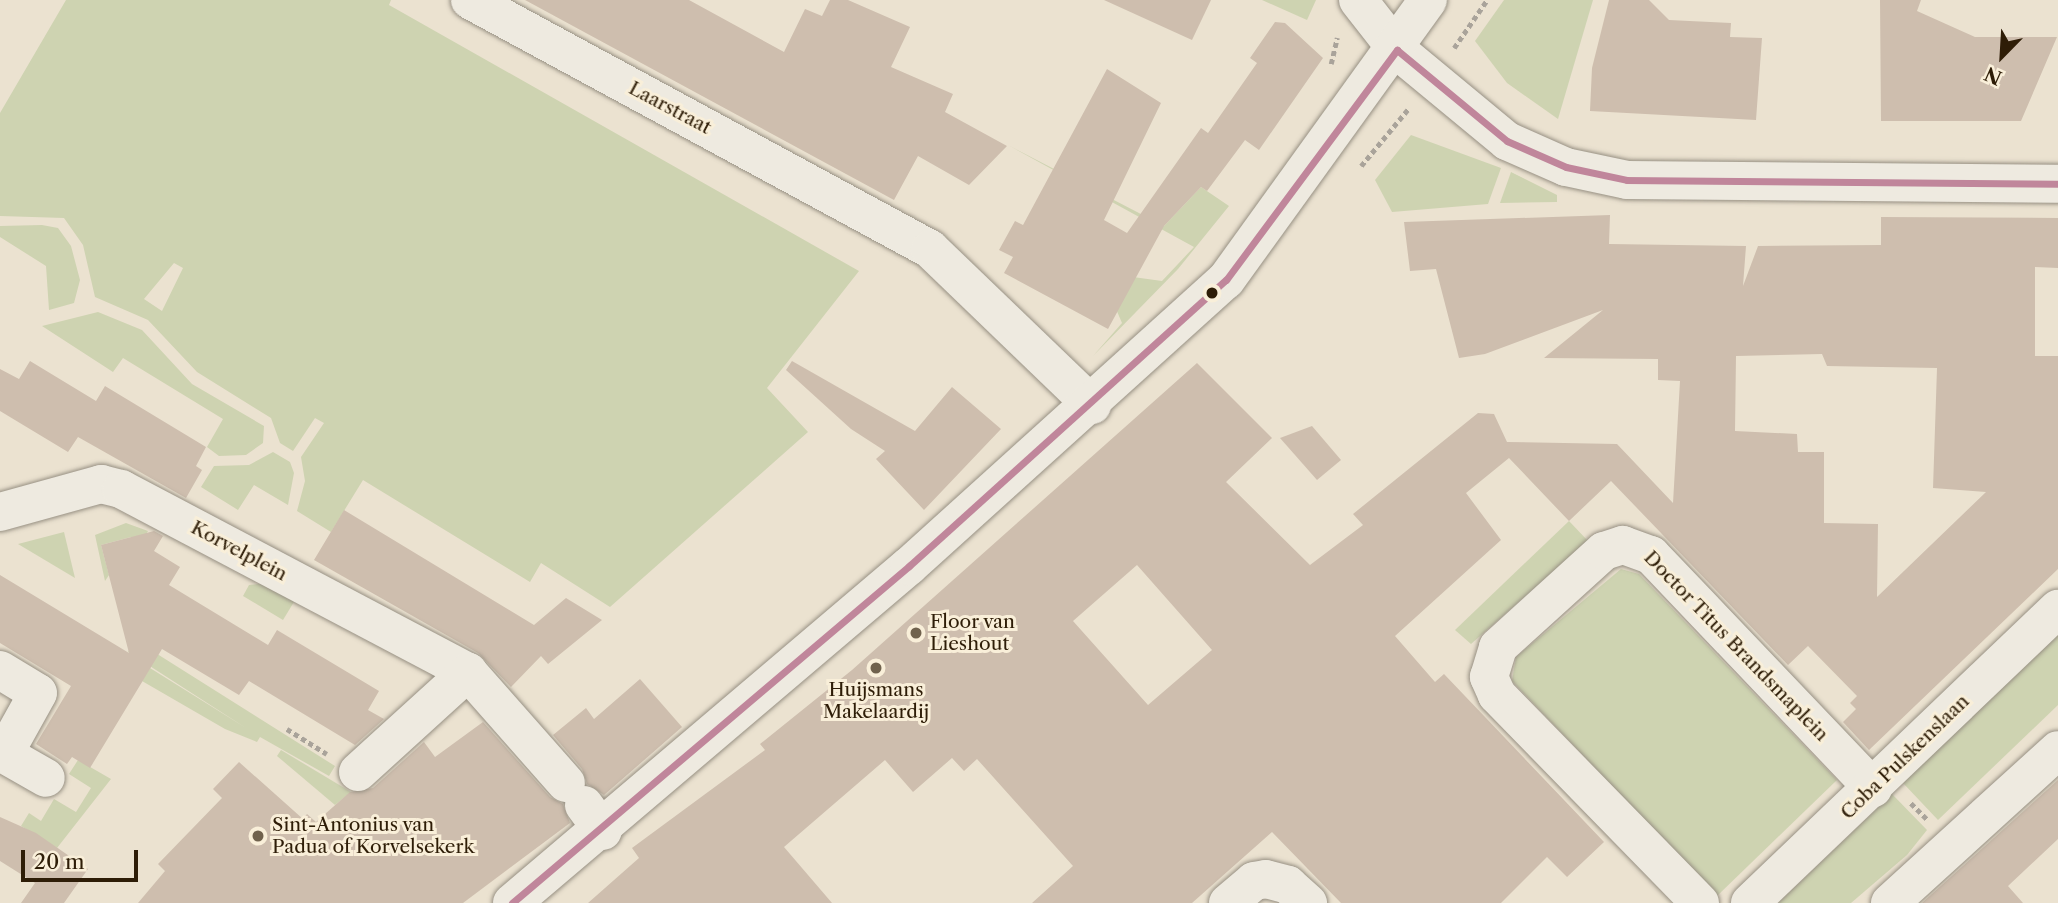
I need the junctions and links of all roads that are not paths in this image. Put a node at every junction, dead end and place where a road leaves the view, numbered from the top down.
1 (470, 0) edge
2 (1359, 0) edge
3 (1428, 0) edge
4 (1397, 50) junction
5 (2058, 184) edge
6 (1092, 405) junction
7 (0, 512) edge
8 (2058, 609) edge
9 (0, 670) edge
10 (468, 672) junction
11 (2058, 750) edge
12 (358, 772) dead end
13 (46, 778) dead end
14 (1879, 782) junction
15 (584, 806) junction
16 (512, 903) edge
17 (1228, 903) edge
18 (1308, 903) edge
19 (1700, 903) edge
20 (1750, 903) edge
21 (1890, 903) edge

1 - 6 street, Laarstraat
2 - 4 street
3 - 4 street
4 - 5 street
4 - 6 street
6 - 15 street
7 - 10 street, Korvelplein
8 - 14 street, Coba Pulskenslaan
9 - 13 street
10 - 12 street
10 - 15 street, Korvelplein
11 - 21 street
14 - 19 street, Doctor Titus Brandsmaplein
14 - 20 street, Coba Pulskenslaan
15 - 16 street
17 - 18 street

